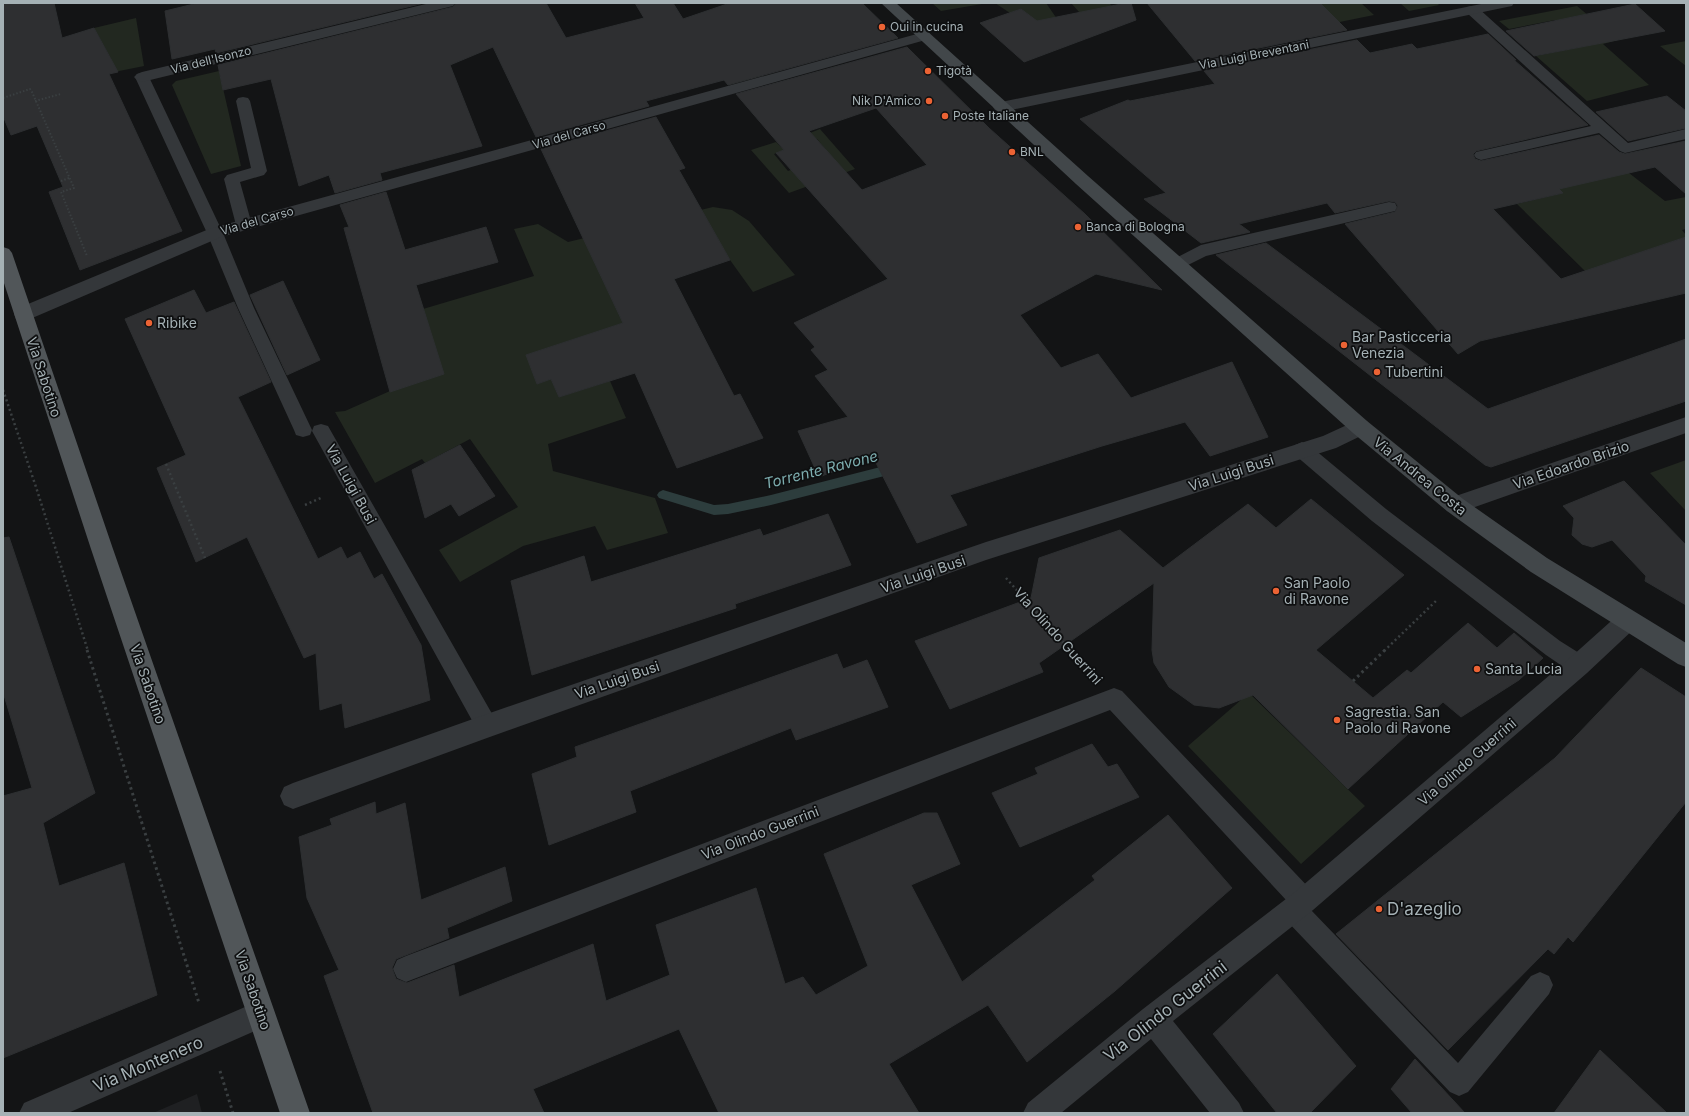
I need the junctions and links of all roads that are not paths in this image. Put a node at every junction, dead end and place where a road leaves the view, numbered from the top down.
1 (448, 3) edge
2 (888, 3) edge
3 (1507, 3) edge
4 (1472, 10) junction
5 (924, 36) junction
6 (142, 77) joint
7 (242, 101) dead end
8 (1001, 107) junction
9 (1602, 128) junction
10 (1686, 134) edge
11 (1481, 155) dead end
12 (1389, 207) dead end
13 (244, 225) junction
14 (215, 233) junction
15 (3, 253) edge
16 (1178, 264) junction
17 (23, 314) junction
18 (1686, 425) edge
19 (1360, 427) junction
20 (312, 430) joint
21 (1302, 450) junction
22 (1455, 505) junction
23 (1627, 621) junction
24 (1686, 656) edge
25 (1579, 665) junction
26 (487, 726) junction
27 (293, 796) dead end
28 (1299, 905) junction
29 (406, 969) dead end
30 (1540, 985) dead end
31 (261, 1014) junction
32 (1153, 1019) junction
33 (34, 1113) edge
34 (295, 1113) edge
35 (1038, 1113) edge
36 (1229, 1113) edge

1 - 6 street, Via dell'Isonzo
2 - 5 main road, Via Andrea Costa
3 - 4 street, Via Luigi Breventani
4 - 8 street, Via Luigi Breventani
4 - 9 lane
5 - 8 main road, Via Andrea Costa
5 - 13 street, Via del Carso
6 - 14 lane, Via dell'Isonzo
7 - 13 lane
8 - 16 main road, Via Andrea Costa
9 - 10 lane
9 - 11 lane
12 - 16 lane
13 - 14 street, Via del Carso
14 - 17 street, Via del Carso
14 - 20 lane, Via del Carso
15 - 17 main road, Via Sabotino
16 - 19 main road, Via Andrea Costa
17 - 31 main road, Via Sabotino
18 - 22 street, Via Edoardo Brizio
19 - 21 street, Via Luigi Busi
19 - 22 main road, Via Andrea Costa
20 - 26 lane, Via Luigi Busi
21 - 25 lane
21 - 26 street, Via Luigi Busi
22 - 23 main road, Via Andrea Costa
23 - 24 main road, Via Andrea Costa
23 - 25 street, Via Olindo Guerrini
25 - 28 street, Via Olindo Guerrini
26 - 27 street, Via Luigi Busi
28 - 29 lane, Via Olindo Guerrini
28 - 30 lane, Via Olindo Guerrini
28 - 32 street, Via Olindo Guerrini
31 - 33 street, Via Montenero
31 - 34 main road, Via Sabotino
32 - 35 street, Via Olindo Guerrini
32 - 36 street

